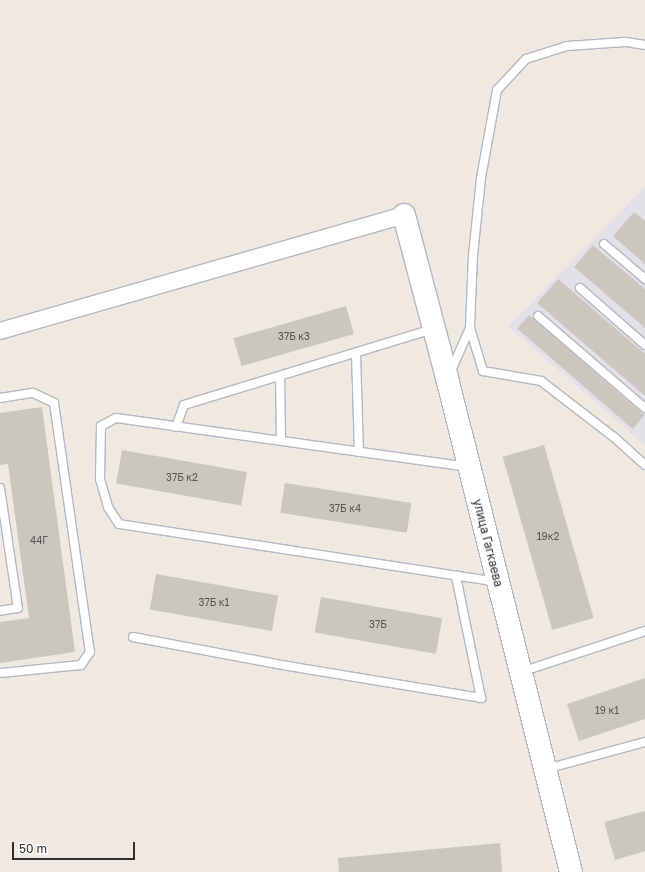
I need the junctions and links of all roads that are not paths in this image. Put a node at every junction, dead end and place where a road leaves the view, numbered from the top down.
1 (645, 45) edge
2 (404, 215) joint
3 (604, 244) dead end
4 (645, 279) edge
5 (580, 288) dead end
6 (538, 316) dead end
7 (470, 328) junction
8 (435, 329) junction
9 (0, 331) edge
10 (645, 345) edge
11 (356, 353) junction
12 (280, 376) junction
13 (447, 378) junction
14 (0, 398) edge
15 (645, 408) edge
16 (176, 427) junction
17 (282, 441) junction
18 (359, 452) junction
19 (645, 465) edge
20 (469, 467) junction
21 (0, 488) edge
22 (456, 576) junction
23 (498, 582) junction
24 (0, 611) edge
25 (645, 631) edge
26 (133, 637) dead end
27 (521, 672) junction
28 (0, 673) edge
29 (645, 742) edge
30 (545, 769) junction
31 (571, 872) edge

1 - 7 lane
2 - 8 street, улица Гагкаева
2 - 9 street
3 - 4 lane
5 - 10 lane
6 - 15 lane
7 - 13 lane
7 - 19 lane
8 - 11 lane
8 - 13 street, улица Гагкаева
11 - 12 lane
11 - 18 lane
12 - 16 lane
12 - 17 lane
13 - 20 street, улица Гагкаева
14 - 28 lane
16 - 17 lane
16 - 22 lane
17 - 18 lane
18 - 20 lane
20 - 23 street, улица Гагкаева
21 - 24 lane
22 - 23 lane
22 - 26 lane
23 - 27 street, улица Гагкаева
25 - 27 lane
27 - 30 street, улица Гагкаева
29 - 30 lane
30 - 31 street, улица Гагкаева

